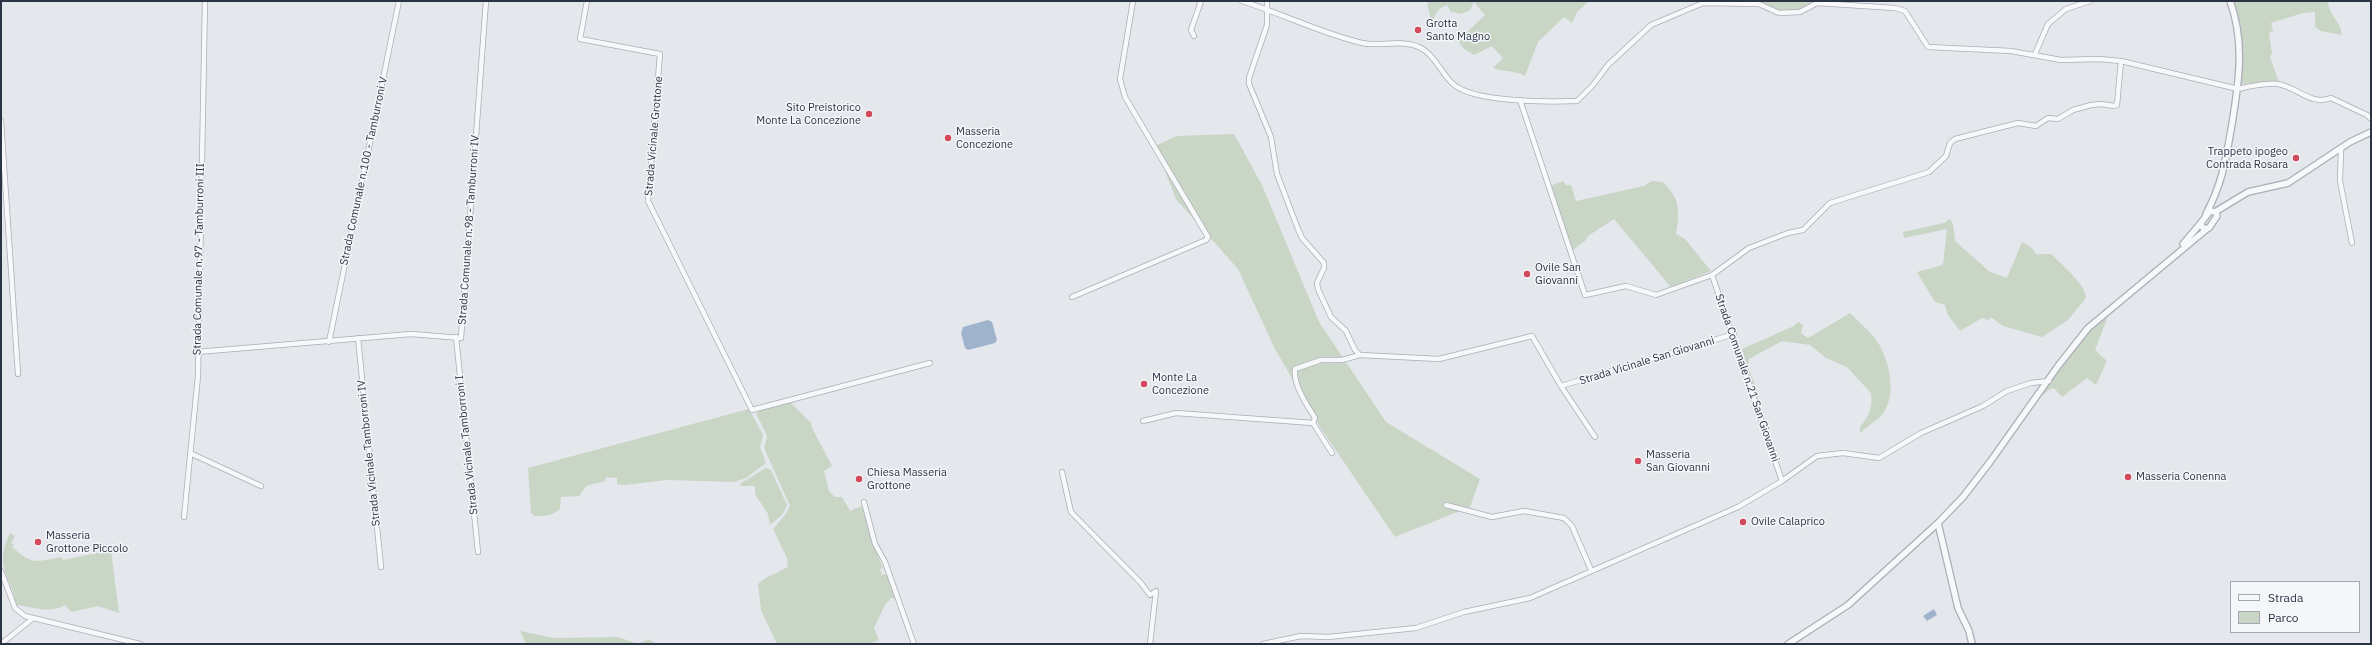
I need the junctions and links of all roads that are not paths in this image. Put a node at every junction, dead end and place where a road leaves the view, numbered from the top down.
1 (205, 1) edge
2 (399, 1) edge
3 (486, 1) edge
4 (586, 1) edge
5 (1133, 1) edge
6 (1201, 1) edge
7 (1242, 1) edge
8 (1267, 1) edge
9 (2090, 1) edge
10 (2230, 1) edge
11 (1266, 9) junction
12 (1194, 36) dead end
13 (2035, 54) junction
14 (2121, 61) junction
15 (2238, 89) junction
16 (1520, 100) junction
17 (2371, 119) edge
18 (1, 121) edge
19 (2371, 132) edge
20 (2341, 149) junction
21 (2215, 197) junction
22 (2216, 213) junction
23 (2206, 214) junction
24 (2200, 224) junction
25 (2207, 229) junction
26 (2352, 243) dead end
27 (2176, 253) junction
28 (1712, 275) junction
29 (1072, 297) dead end
30 (1734, 334) junction
31 (456, 337) junction
32 (358, 338) junction
33 (329, 341) junction
34 (197, 352) junction
35 (1360, 355) junction
36 (930, 363) dead end
37 (18, 374) dead end
38 (2048, 381) junction
39 (1561, 386) junction
40 (1143, 421) dead end
41 (1313, 423) junction
42 (1595, 437) dead end
43 (190, 453) junction
44 (1332, 453) dead end
45 (1062, 472) dead end
46 (1782, 480) junction
47 (261, 486) dead end
48 (864, 502) dead end
49 (1446, 505) dead end
50 (184, 517) dead end
51 (1938, 523) junction
52 (478, 552) dead end
53 (381, 567) dead end
54 (1591, 570) junction
55 (1, 571) edge
56 (32, 619) junction
57 (1, 644) edge
58 (137, 644) edge
59 (914, 644) edge
60 (1150, 644) edge
61 (1263, 644) edge
62 (1788, 644) edge
63 (1972, 644) edge

1 - 34 street, Strada Comunale n.97 - Tamburroni III
2 - 33 street, Strada Comunale n.100 - Tamburroni V
3 - 31 street, Strada Comunale n.98 - Tamburroni IV
4 - 36 street, Strada Vicinale Grottone
5 - 29 street
6 - 12 street
7 - 11 street
8 - 11 street
9 - 13 street
10 - 15 street
11 - 16 street
11 - 35 street
13 - 14 street
13 - 16 street
14 - 15 street
14 - 28 street
15 - 17 street
15 - 21 street
16 - 28 street
18 - 37 street
19 - 20 street
20 - 22 street
20 - 26 street
21 - 22 street
21 - 23 street
22 - 23 street
22 - 25 street
23 - 24 street
24 - 25 street
24 - 27 street
25 - 27 street
27 - 38 street
28 - 30 street, Strada Comunale n.21 San Giovanni
30 - 39 street, Strada Vicinale San Giovanni
30 - 46 street, Strada Comunale n.21 San Giovanni
31 - 32 street, Strada Comunale n.98 - Tamburroni IV
31 - 52 street, Strada Vicinale Tamborroni I
32 - 33 street, Strada Comunale n.98 - Tamburroni IV
32 - 53 street, Strada Vicinale Tamborroni IV
33 - 34 street, Strada Comunale n.98 - Tamburroni IV
34 - 43 street, Strada Comunale n.97 - Tamburroni III
35 - 39 street
35 - 41 street
38 - 46 street
38 - 51 street
39 - 42 street
40 - 41 street
41 - 44 street
43 - 47 street
43 - 50 street, Strada Comunale n.97 - Tamburroni III
45 - 60 street
46 - 54 street
48 - 59 street
49 - 54 street
51 - 62 street
51 - 63 street
54 - 61 street
55 - 56 street
56 - 57 street
56 - 58 street

